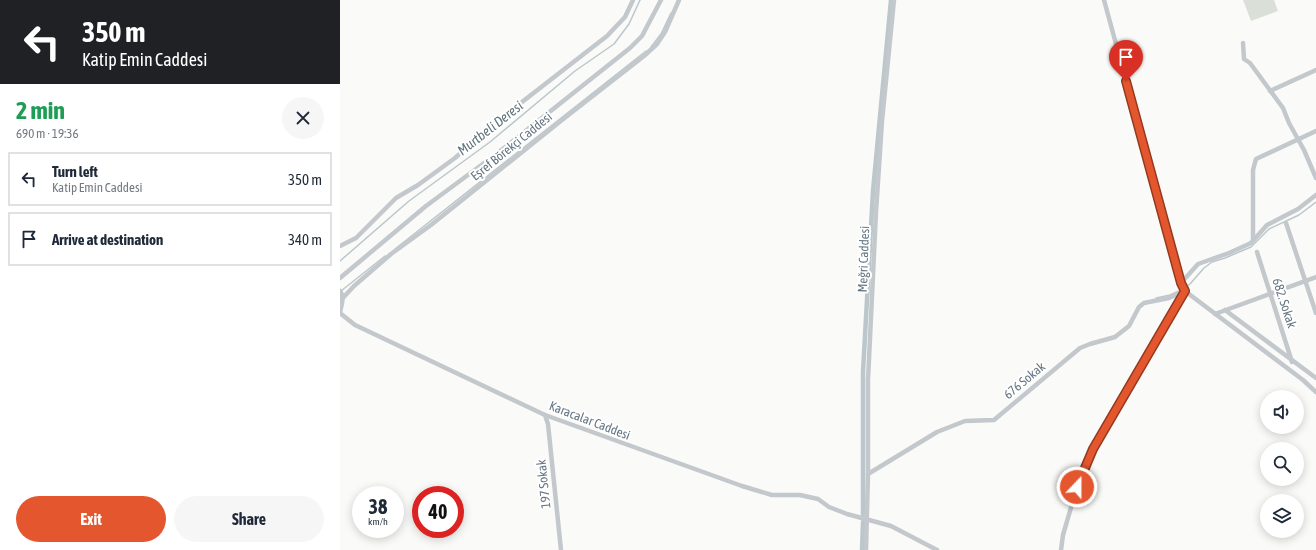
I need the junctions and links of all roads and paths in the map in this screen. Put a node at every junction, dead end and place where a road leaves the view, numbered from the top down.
1 (632, 0) edge
2 (661, 0) edge
3 (679, 0) edge
4 (894, 0) edge
5 (1104, 0) edge
6 (1243, 43) dead end
7 (1316, 70) edge
8 (1270, 91) junction
9 (1316, 131) edge
10 (1298, 139) junction
11 (1316, 178) edge
12 (1316, 195) edge
13 (1286, 224) dead end
14 (1253, 240) junction
15 (340, 246) edge
16 (1257, 252) dead end
17 (1316, 277) edge
18 (340, 278) edge
19 (1306, 281) junction
20 (1183, 288) junction
21 (1270, 294) junction
22 (341, 296) edge
23 (1225, 310) junction
24 (1316, 313) edge
25 (1215, 314) junction
26 (1292, 362) junction
27 (1316, 378) edge
28 (1309, 386) junction
29 (1316, 392) edge
30 (545, 415) junction
31 (868, 474) junction
32 (867, 519) junction
33 (561, 550) edge
34 (866, 550) edge
35 (937, 550) edge
36 (1061, 550) edge

1 - 15 street
2 - 18 street
3 - 22 street, Eşref Börekçi Caddesi
4 - 31 street, Meğri Caddesi
5 - 20 street
6 - 8 street
7 - 8 street
8 - 10 street
9 - 10 street
10 - 11 street
10 - 14 street
12 - 14 street
13 - 19 street
14 - 20 street
16 - 21 street, 682. Sokak
17 - 19 street
19 - 21 street
19 - 24 street
20 - 25 street
20 - 31 street, 676 Sokak
20 - 36 street
21 - 23 street
21 - 26 street, 682. Sokak
22 - 30 street, Karacalar Caddesi
23 - 25 street
23 - 26 street
25 - 28 street
26 - 27 street
27 - 28 street
28 - 29 street
30 - 32 street, Karacalar Caddesi
30 - 33 street, 197 Sokak
31 - 32 street, Meğri Caddesi
32 - 34 street, Meğri Caddesi
32 - 35 street, Karacalar Caddesi

